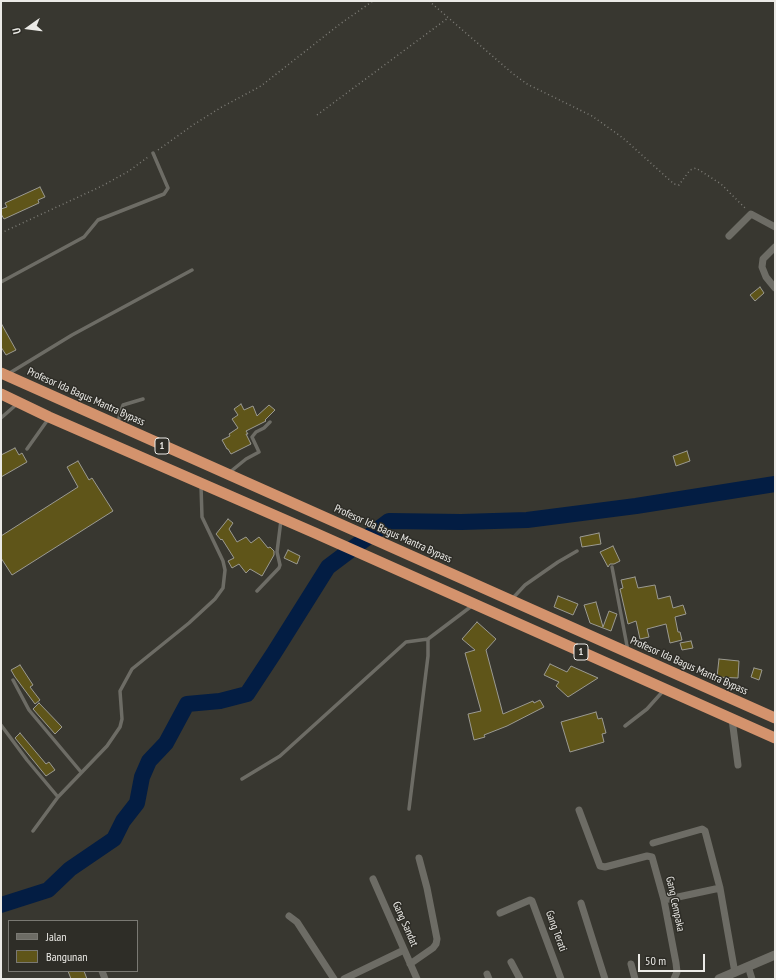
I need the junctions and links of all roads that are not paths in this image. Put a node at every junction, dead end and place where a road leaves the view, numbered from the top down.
1 (153, 153) road end
2 (775, 227) edge
3 (729, 236) dead end
4 (775, 247) edge
5 (192, 270) dead end
6 (1, 282) edge
7 (775, 288) edge
8 (3, 374) edge
9 (1, 394) edge
10 (143, 399) dead end
11 (19, 402) junction
12 (50, 417) junction
13 (1, 418) edge
14 (270, 422) dead end
15 (118, 426) junction
16 (27, 449) dead end
17 (227, 474) junction
18 (201, 482) junction
19 (282, 519) junction
20 (577, 551) dead end
21 (612, 567) dead end
22 (256, 592) dead end
23 (510, 601) junction
24 (474, 604) junction
25 (428, 639) junction
26 (629, 654) junction
27 (13, 680) dead end
28 (665, 689) junction
29 (775, 718) edge
30 (732, 719) junction
31 (1, 725) edge
32 (625, 726) dead end
33 (775, 738) edge
34 (738, 765) dead end
35 (81, 772) junction
36 (242, 779) dead end
37 (58, 797) junction
38 (409, 809) dead end
39 (580, 810) dead end
40 (33, 831) dead end
41 (653, 843) dead end
42 (419, 858) dead end
43 (372, 879) dead end
44 (720, 888) junction
45 (664, 900) junction
46 (581, 903) dead end
47 (500, 913) dead end
48 (289, 916) dead end
49 (404, 950) junction
50 (775, 955) edge
51 (511, 962) dead end
52 (410, 964) junction
53 (631, 964) dead end
54 (748, 966) junction
55 (735, 972) junction
56 (334, 979) edge
57 (344, 979) edge
58 (417, 979) edge
59 (520, 979) edge
60 (561, 979) edge
61 (605, 979) edge
62 (635, 979) edge
63 (674, 979) edge
64 (719, 979) edge
65 (752, 979) edge

1 - 6 lane
2 - 3 street
4 - 7 street
5 - 8 lane
8 - 15 highway, Profesor Ida Bagus Mantra Bypass / 1
9 - 11 highway, 1
10 - 15 lane
11 - 12 highway, 1
11 - 13 lane
12 - 16 lane
12 - 18 highway, 1
14 - 17 lane
15 - 17 highway, Profesor Ida Bagus Mantra Bypass / 1
17 - 23 highway, Profesor Ida Bagus Mantra Bypass / 1
18 - 19 highway, 1
18 - 35 lane
19 - 22 lane
19 - 24 highway, 1
20 - 23 lane
21 - 26 lane
23 - 26 highway, Profesor Ida Bagus Mantra Bypass / 1
24 - 25 lane
24 - 28 highway, 1
25 - 36 lane
25 - 38 lane
26 - 29 highway, Profesor Ida Bagus Mantra Bypass / 1
27 - 35 lane
28 - 30 highway, 1
28 - 32 lane
30 - 33 highway, 1
30 - 34 street
31 - 37 lane
35 - 37 lane
37 - 40 lane
39 - 45 street, Gang Cempaka
41 - 44 street
42 - 52 street
43 - 49 street, Gang Sandat
44 - 45 street
44 - 55 street
45 - 63 street, Gang Cempaka
46 - 61 street
47 - 60 street, Gang Terati
48 - 56 street
49 - 52 street, Gang Sandat
49 - 57 street
50 - 54 street
51 - 59 street
52 - 58 street, Gang Sandat
53 - 62 street
54 - 55 street
54 - 65 street
55 - 64 street

